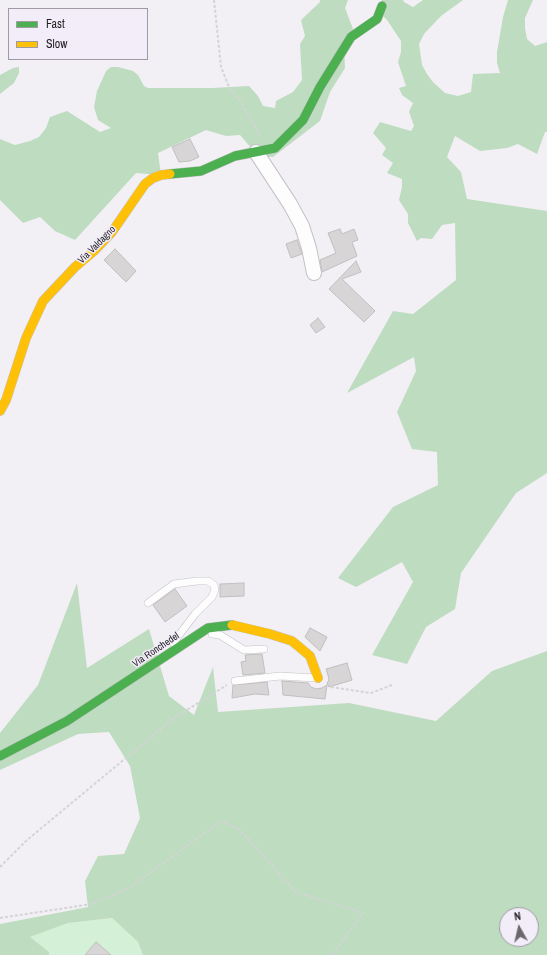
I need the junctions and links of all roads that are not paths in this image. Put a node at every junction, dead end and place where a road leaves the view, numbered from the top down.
1 (382, 6) dead end
2 (256, 152) junction
3 (314, 273) dead end
4 (0, 411) edge
5 (148, 603) dead end
6 (200, 633) junction
7 (264, 649) dead end
8 (162, 658) junction
9 (318, 678) joint
10 (235, 680) road end
11 (0, 756) edge

1 - 2 street, Via Valdagno
2 - 3 street
2 - 4 street, Via Valdagno
5 - 8 lane
6 - 7 lane
6 - 8 street, Via Ronchedel
6 - 9 street, Via Ronchedel
8 - 11 street, Via Ronchedel
9 - 10 lane

